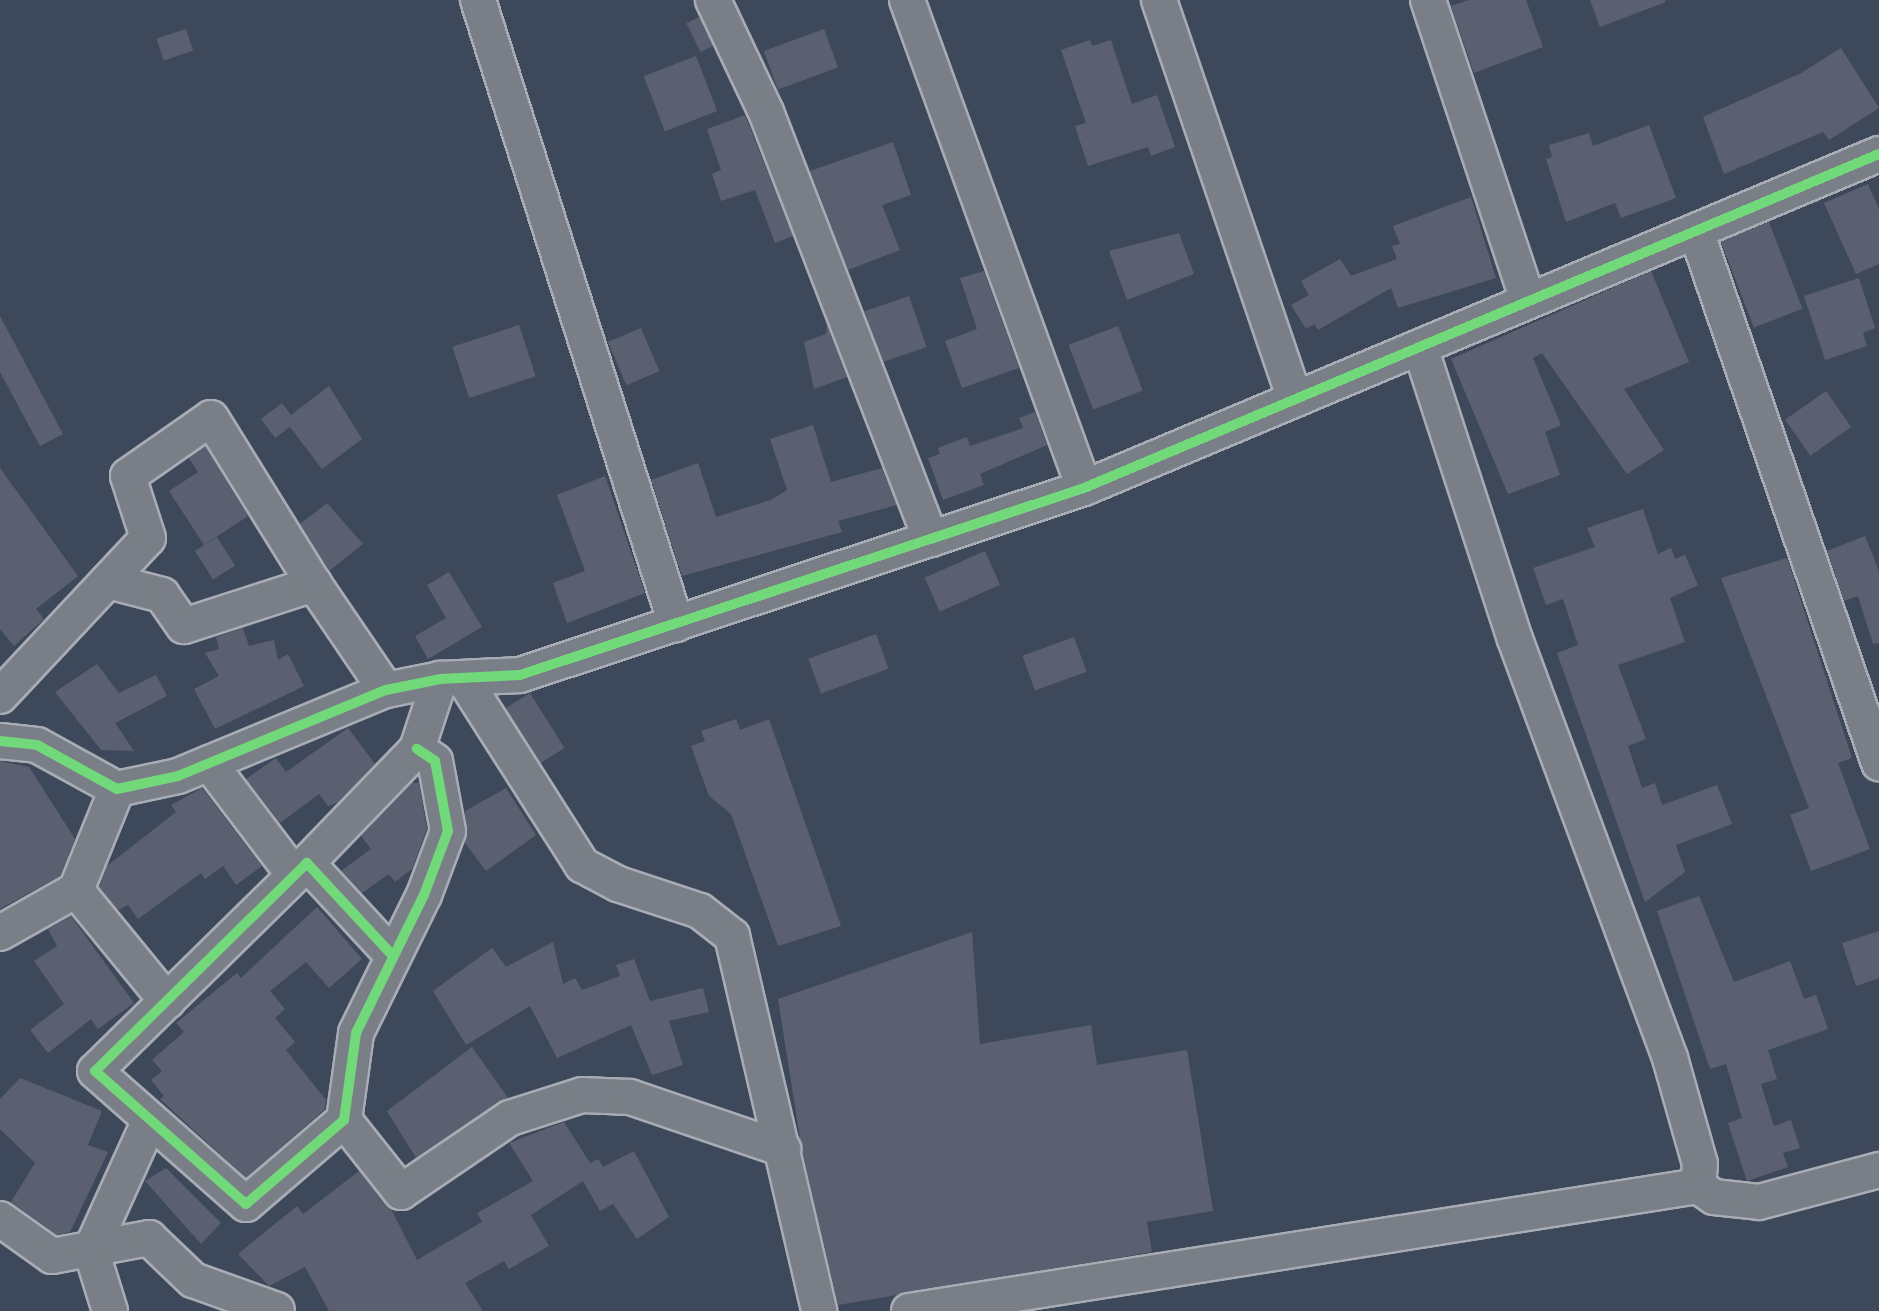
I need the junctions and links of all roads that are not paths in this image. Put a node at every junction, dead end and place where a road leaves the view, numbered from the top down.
1 (478, 0) edge
2 (713, 0) edge
3 (907, 0) edge
4 (1159, 0) edge
5 (1428, 0) edge
6 (1879, 154) edge
7 (1696, 231) junction
8 (1528, 301) junction
9 (1420, 347) junction
10 (1295, 399) junction
11 (1084, 488) junction
12 (931, 539) junction
13 (108, 581) junction
14 (314, 584) junction
15 (676, 624) junction
16 (452, 679) junction
17 (386, 690) junction
18 (0, 696) edge
19 (0, 741) edge
20 (417, 749) junction
21 (209, 763) junction
22 (1879, 763) edge
23 (117, 789) junction
24 (300, 869) junction
25 (76, 890) junction
26 (0, 933) edge
27 (393, 956) junction
28 (167, 1001) junction
29 (344, 1120) junction
30 (149, 1122) junction
31 (783, 1149) junction
32 (1879, 1170) edge
33 (1698, 1186) junction
34 (0, 1219) edge
35 (91, 1250) junction
36 (110, 1310) edge
37 (277, 1310) edge
38 (819, 1311) edge
39 (909, 1311) edge

1 - 15 street
2 - 12 street
3 - 11 street
4 - 10 street
5 - 8 street
6 - 7 street
7 - 8 street
7 - 22 street
8 - 9 street
9 - 10 street
9 - 33 street
10 - 11 street
11 - 12 street
12 - 15 street
13 - 14 street
13 - 14 street
13 - 18 street
14 - 17 street
15 - 16 street
16 - 17 street
16 - 20 street
16 - 31 street
17 - 21 street
19 - 23 street
20 - 24 street
20 - 27 street
21 - 23 street
21 - 24 street
23 - 25 street
24 - 27 street
24 - 28 street
25 - 26 street
25 - 28 street
27 - 29 street
28 - 30 street
29 - 30 street
29 - 31 street
30 - 35 street
31 - 38 street
32 - 33 street
33 - 39 street
34 - 35 street
35 - 36 street
35 - 37 street

